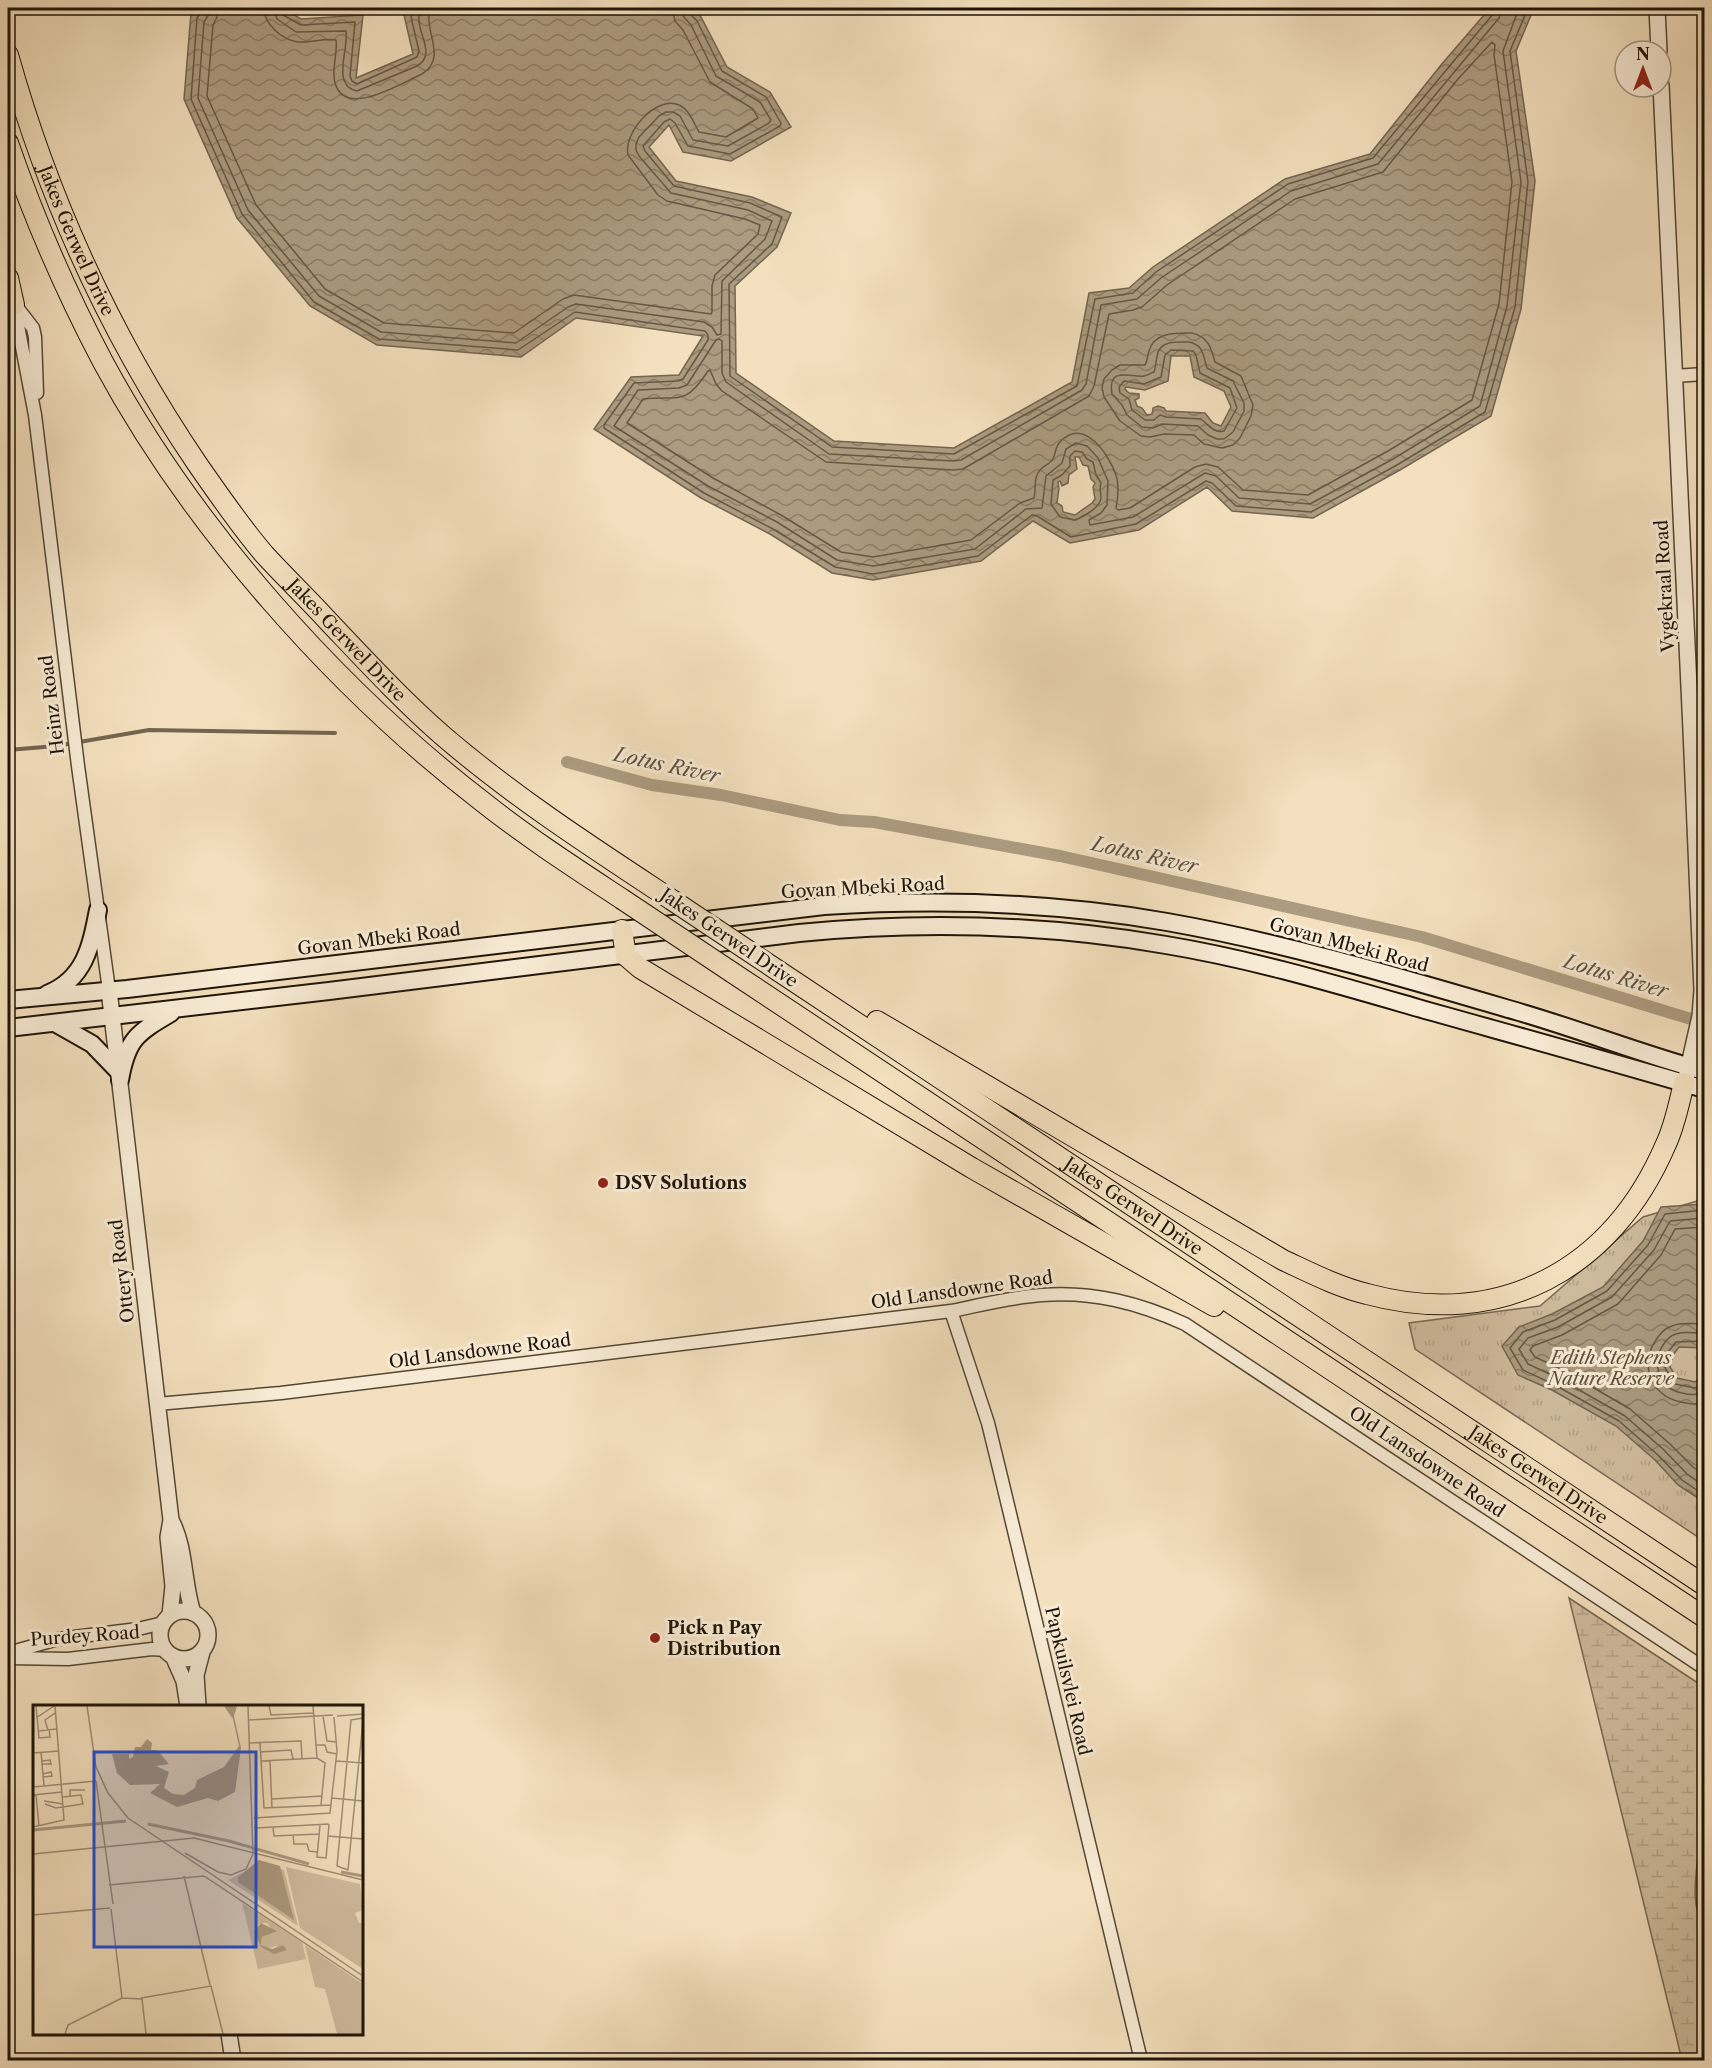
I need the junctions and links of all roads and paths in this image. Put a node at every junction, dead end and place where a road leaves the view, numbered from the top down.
1 (1657, 8) edge
2 (1658, 39) edge
3 (8, 55) edge
4 (1662, 99) edge
5 (8, 143) edge
6 (8, 278) edge
7 (10, 311) edge
8 (22, 341) junction
9 (1704, 374) edge
10 (1674, 376) junction
11 (35, 415) junction
12 (1697, 699) edge
13 (1699, 798) edge
14 (98, 910) junction
15 (622, 930) junction
16 (626, 956) junction
17 (787, 976) junction
18 (110, 990) junction
19 (38, 998) junction
20 (8, 1000) edge
21 (176, 1010) junction
22 (113, 1017) junction
23 (55, 1023) junction
24 (8, 1028) edge
25 (1692, 1074) edge
26 (120, 1076) junction
27 (1704, 1089) edge
28 (951, 1311) junction
29 (1358, 1387) junction
30 (157, 1404) junction
31 (171, 1520) junction
32 (1704, 1586) edge
33 (193, 1612) junction
34 (1704, 1617) edge
35 (167, 1619) junction
36 (202, 1652) junction
37 (8, 1653) edge
38 (169, 1653) junction
39 (8, 1658) edge
40 (1704, 1668) edge
41 (188, 1705) edge
42 (198, 1705) edge
43 (230, 2035) edge
44 (233, 2061) edge
45 (1141, 2061) edge

1 - 2 street
3 - 17 highway, Jakes Gerwel Drive, bridge
4 - 10 street, Vygekraal Road
5 - 29 highway, Jakes Gerwel Drive, bridge
6 - 7 highway
7 - 8 street, Heinz Road
7 - 8 street
7 - 11 street, Heinz Road
8 - 11 street, Heinz Road
9 - 10 street
10 - 12 street, Vygekraal Road
11 - 14 street, Heinz Road
12 - 13 street, Vygekraal Road
13 - 25 street, Vygekraal Road
14 - 18 street, Heinz Road
14 - 19 main road
15 - 16 highway
15 - 18 main road, Govan Mbeki Road
15 - 25 main road, Govan Mbeki Road
16 - 21 main road, Govan Mbeki Road
16 - 25 main road, Govan Mbeki Road
16 - 29 highway
17 - 25 highway
17 - 32 highway, Jakes Gerwel Drive
18 - 19 main road, Govan Mbeki Road
18 - 22 street, Ottery Road
19 - 20 main road, Govan Mbeki Road
21 - 22 main road, Govan Mbeki Road
21 - 26 main road
22 - 23 main road, Govan Mbeki Road
22 - 26 street, Ottery Road
23 - 24 main road, Govan Mbeki Road
23 - 26 main road
25 - 27 main road, Govan Mbeki Road
26 - 30 street, Ottery Road
28 - 30 street, Old Lansdowne Road
28 - 40 street, Old Lansdowne Road
28 - 45 street, Papkuilsvlei Road
29 - 34 highway, Jakes Gerwel Drive
30 - 31 street, Ottery Road
31 - 33 street, Ottery Road
31 - 35 street, Ottery Road
33 - 35 street
33 - 36 street
35 - 37 street, Purdey Road
35 - 38 street
36 - 38 street
36 - 42 street
38 - 39 street, Purdey Road
38 - 41 street
43 - 44 street

